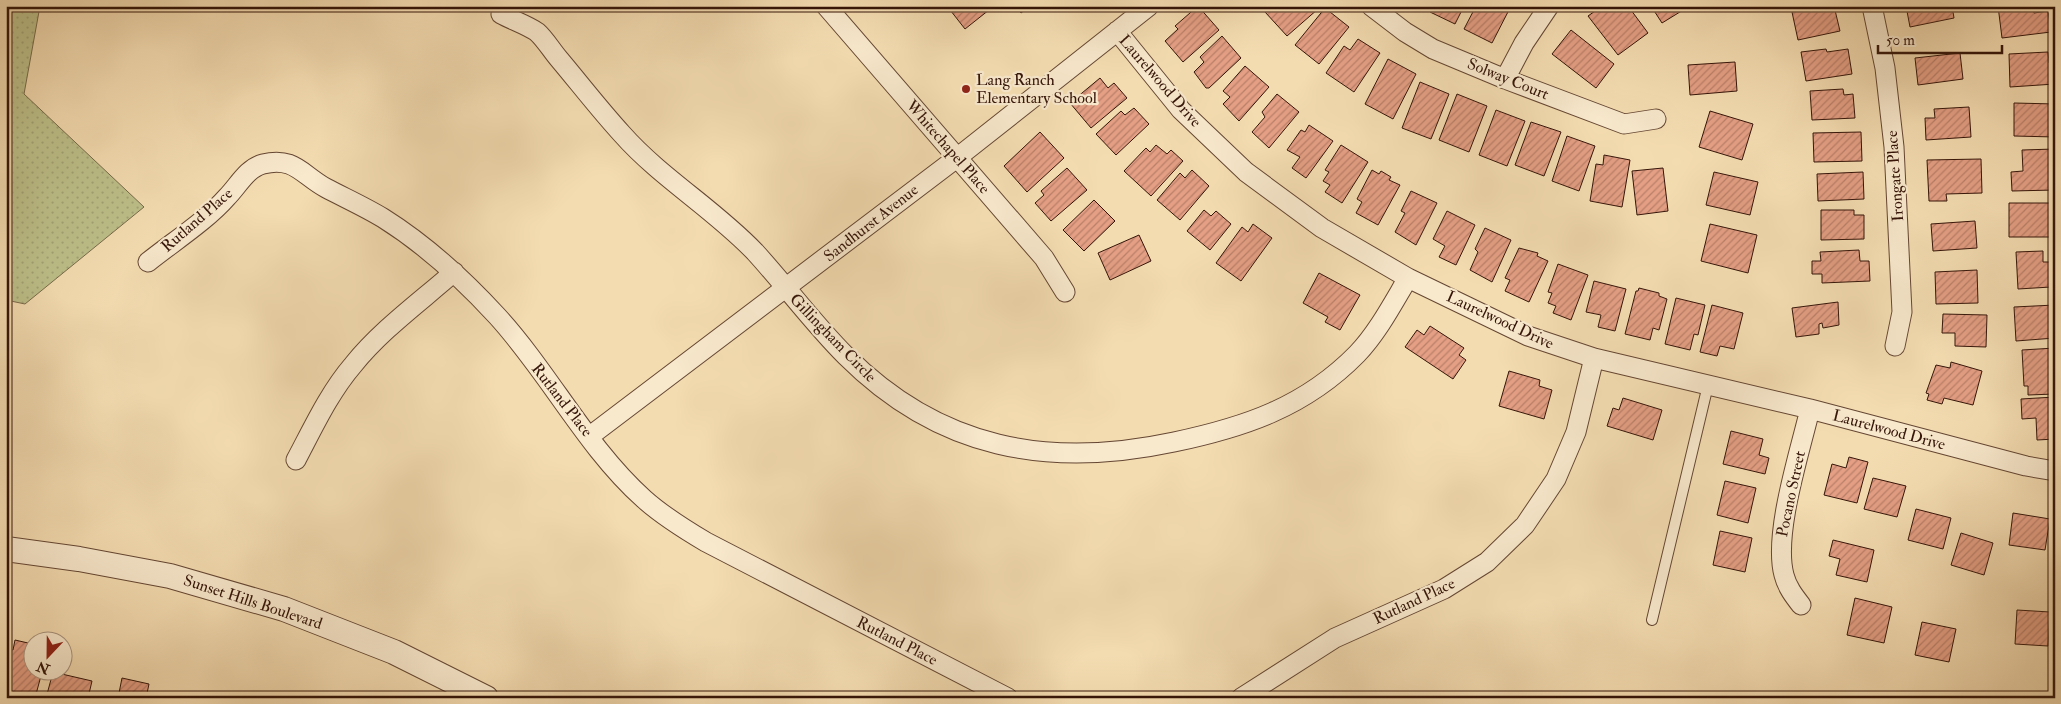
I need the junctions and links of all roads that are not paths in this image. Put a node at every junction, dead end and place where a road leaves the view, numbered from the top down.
1 (826, 6) edge
2 (1149, 6) edge
3 (1371, 6) edge
4 (1549, 6) edge
5 (1872, 6) edge
6 (501, 14) dead end
7 (1117, 31) junction
8 (1505, 79) junction
9 (1656, 119) dead end
10 (958, 157) junction
11 (148, 262) dead end
12 (454, 272) junction
13 (1408, 278) junction
14 (785, 289) junction
15 (1065, 292) dead end
16 (1895, 346) dead end
17 (1594, 358) junction
18 (1708, 385) junction
19 (1810, 409) junction
20 (590, 436) junction
21 (296, 460) dead end
22 (2055, 470) edge
23 (6, 549) edge
24 (1801, 605) dead end
25 (1652, 620) dead end
26 (486, 698) edge
27 (1008, 698) edge
28 (1241, 698) edge

1 - 10 street, Whitechapel Place
2 - 7 street, Sandhurst Avenue
3 - 8 street, Solway Court
4 - 8 street
5 - 16 street, Irongate Place
6 - 14 street, Gillingham Circle
7 - 10 street, Sandhurst Avenue
7 - 13 street, Laurelwood Drive
8 - 9 street, Solway Court
10 - 14 street, Sandhurst Avenue
10 - 15 street, Whitechapel Place
11 - 12 street, Rutland Place
12 - 20 street, Rutland Place
12 - 21 street
13 - 14 street, Gillingham Circle
13 - 17 street, Laurelwood Drive
14 - 20 street, Sandhurst Avenue
17 - 18 street, Laurelwood Drive
17 - 28 street, Rutland Place
18 - 19 street, Laurelwood Drive
18 - 25 lane
19 - 22 street, Laurelwood Drive
19 - 24 street, Pocano Street
20 - 27 street, Rutland Place
23 - 26 street, Sunset Hills Boulevard

